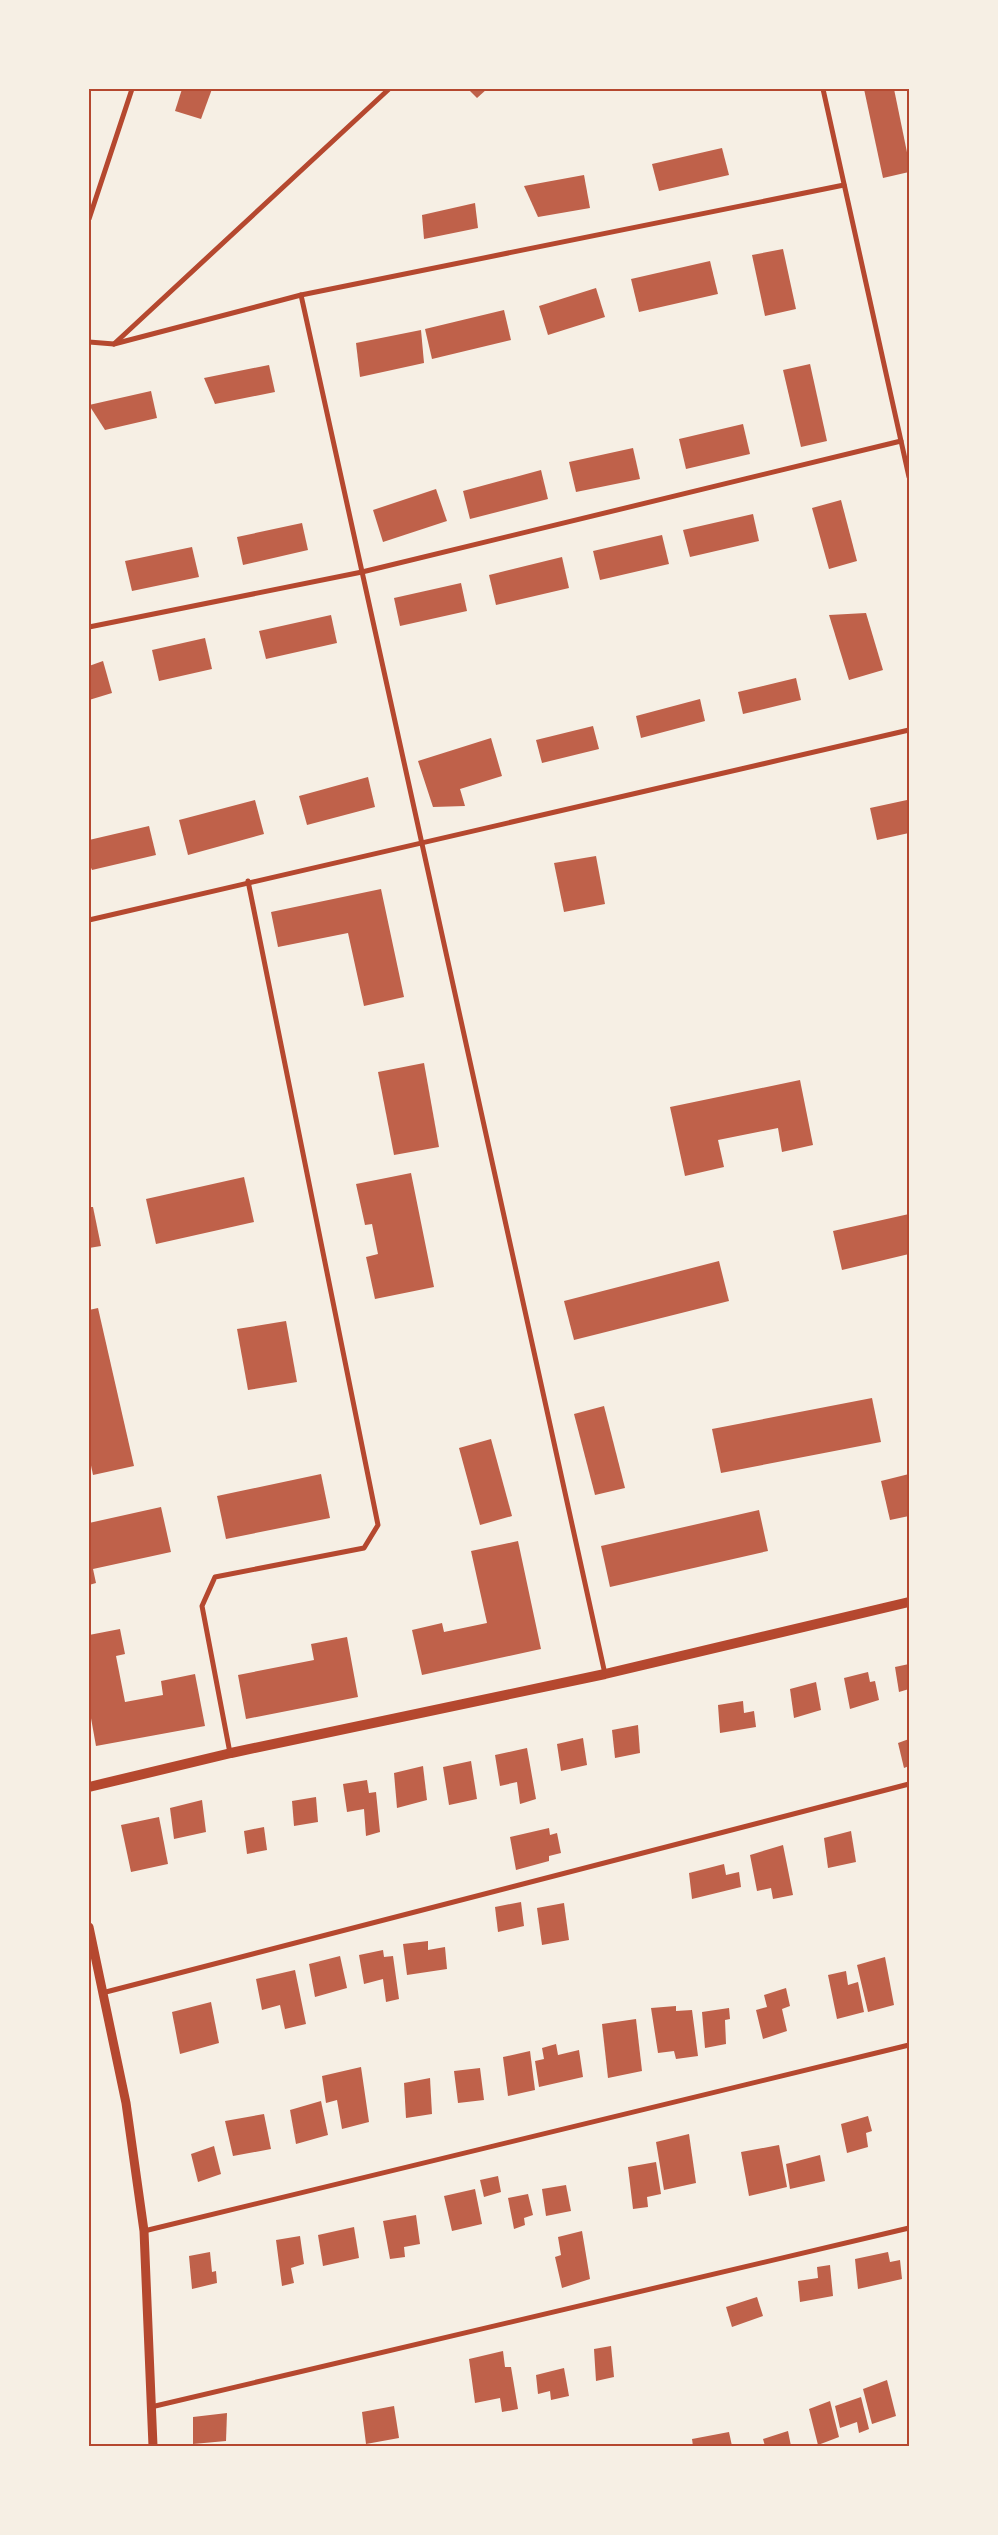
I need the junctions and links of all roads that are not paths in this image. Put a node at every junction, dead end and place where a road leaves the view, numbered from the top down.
1 (132, 89) edge
2 (389, 89) edge
3 (823, 89) edge
4 (844, 185) junction
5 (89, 218) edge
6 (300, 294) junction
7 (89, 342) edge
8 (114, 344) junction
9 (902, 441) junction
10 (909, 476) edge
11 (362, 572) junction
12 (89, 628) edge
13 (909, 730) edge
14 (421, 842) junction
15 (248, 881) junction
16 (89, 920) edge
17 (909, 1602) edge
18 (605, 1674) junction
19 (230, 1753) junction
20 (909, 1784) edge
21 (89, 1787) edge
22 (89, 1927) edge
23 (102, 1992) junction
24 (909, 2045) edge
25 (909, 2228) edge
26 (144, 2231) junction
27 (150, 2407) junction
28 (152, 2446) edge

1 - 5 street
2 - 8 street
3 - 4 street
4 - 6 street
4 - 9 street
6 - 8 street
6 - 11 street
7 - 8 street
9 - 10 street
9 - 11 street
11 - 12 street
11 - 14 street
13 - 14 street
14 - 15 street
14 - 18 street
15 - 16 street
15 - 19 street
17 - 18 main road
18 - 19 main road
19 - 21 main road
20 - 23 street
22 - 23 street
23 - 26 street
24 - 26 street
25 - 27 street
26 - 27 street
27 - 28 street

